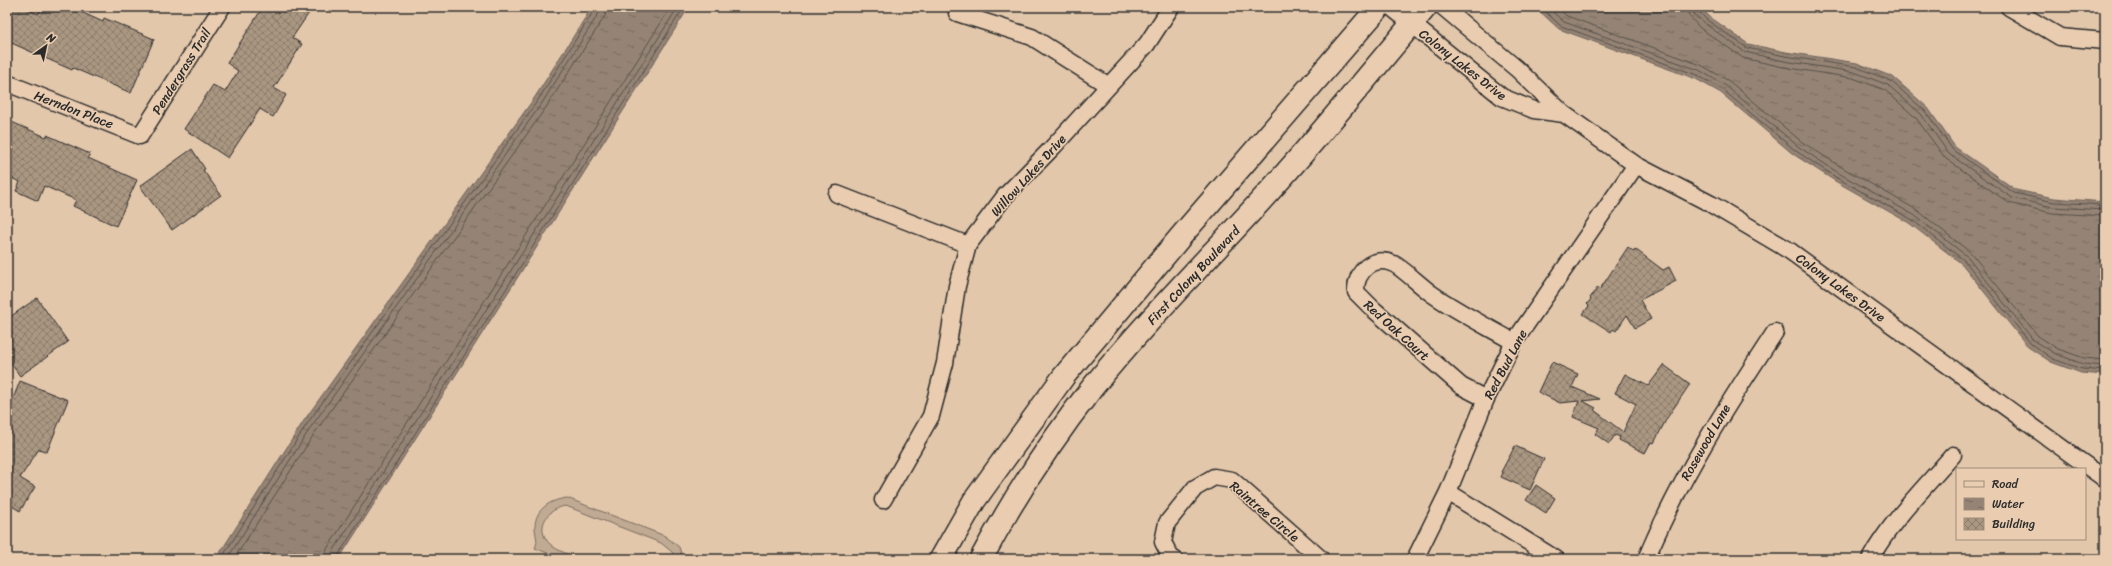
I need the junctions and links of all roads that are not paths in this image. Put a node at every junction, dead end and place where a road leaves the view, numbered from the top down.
1 (222, 7) edge
2 (1171, 7) edge
3 (1379, 7) edge
4 (1390, 7) edge
5 (1426, 7) edge
6 (1443, 7) edge
7 (2009, 7) edge
8 (957, 13) dead end
9 (1411, 24) junction
10 (2105, 41) edge
11 (7, 83) edge
12 (1109, 86) junction
13 (1564, 114) junction
14 (140, 136) joint
15 (1636, 165) junction
16 (838, 194) dead end
17 (1182, 235) junction
18 (968, 245) junction
19 (1208, 257) junction
20 (1776, 332) dead end
21 (1514, 342) junction
22 (1486, 399) junction
23 (1953, 455) dead end
24 (2105, 479) edge
25 (1448, 492) junction
26 (883, 500) dead end
27 (941, 559) edge
28 (981, 559) edge
29 (1174, 559) edge
30 (1321, 559) edge
31 (1415, 559) edge
32 (1556, 559) edge
33 (1646, 559) edge
34 (1870, 559) edge

1 - 14 street, Pendergrass Trail
2 - 12 street, Willow Lakes Drive
3 - 17 main road
4 - 9 street, Colony Lakes Drive
5 - 9 main road, First Colony Boulevard
6 - 13 street, Colony Lakes Drive
7 - 10 street
8 - 12 street
9 - 13 street, Colony Lakes Drive
9 - 19 main road, First Colony Boulevard
11 - 14 street, Herndon Place
12 - 18 street, Willow Lakes Drive
13 - 15 street, Colony Lakes Drive
15 - 21 street, Red Bud Lane
15 - 24 street, Colony Lakes Drive
16 - 18 street
17 - 19 main road
17 - 27 main road
18 - 26 street, Willow Lakes Drive
19 - 28 main road, First Colony Boulevard
20 - 33 street, Rosewood Lane
21 - 22 street, Red Bud Lane
21 - 22 street, Red Oak Court
22 - 25 street, Red Bud Lane
23 - 34 street
25 - 31 street, Red Bud Lane
25 - 32 street
29 - 30 street, Raintree Circle

